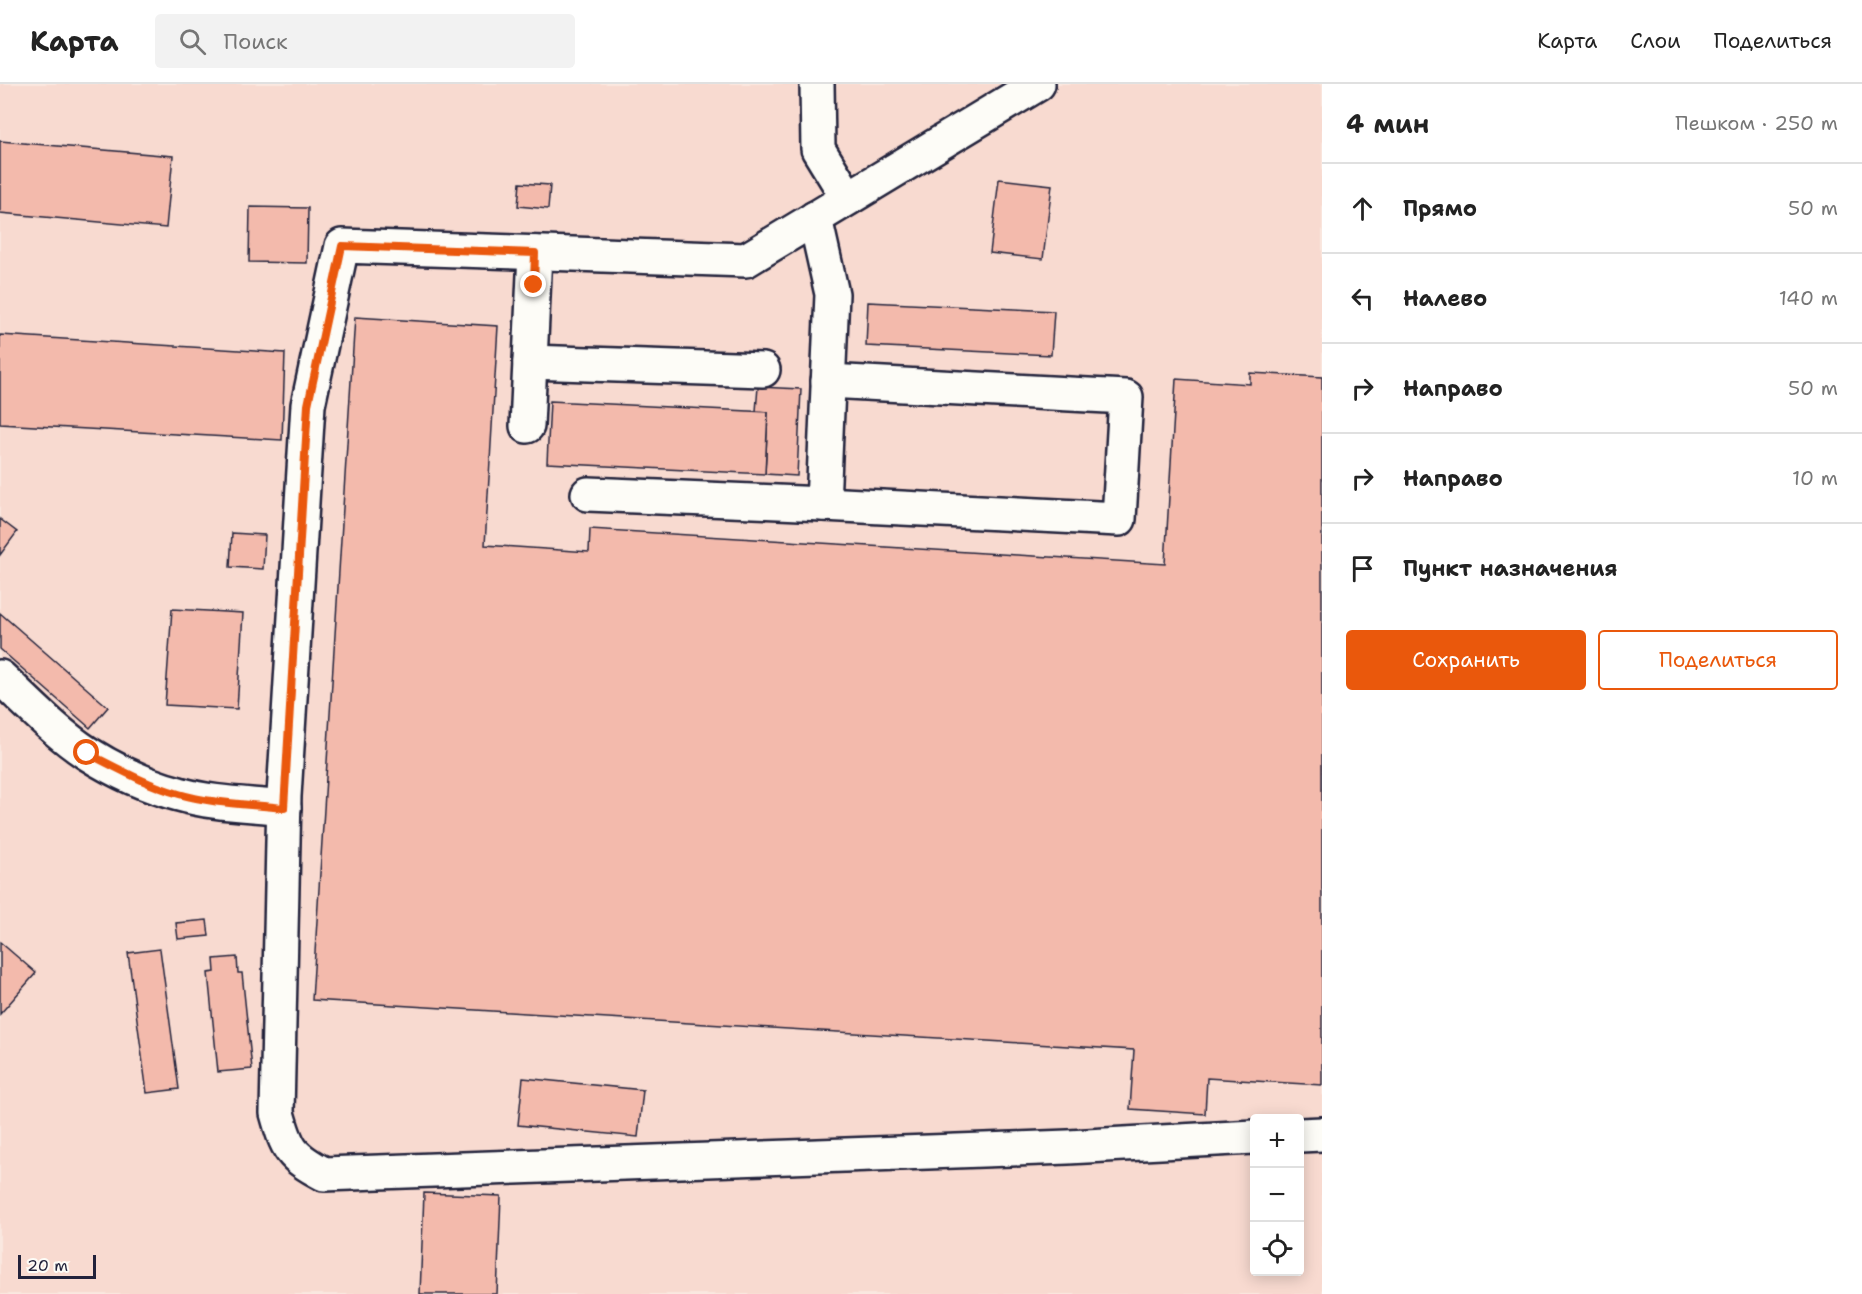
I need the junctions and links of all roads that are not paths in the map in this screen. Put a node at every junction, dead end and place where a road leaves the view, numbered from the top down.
1 (817, 84) edge
2 (1038, 84) edge
3 (848, 198) junction
4 (815, 218) junction
5 (535, 253) junction
6 (530, 362) junction
7 (763, 370) dead end
8 (828, 381) junction
9 (527, 426) dead end
10 (588, 494) dead end
11 (823, 504) junction
12 (0, 677) edge
13 (284, 808) junction
14 (1322, 1134) edge
15 (1304, 1135) edge
16 (1250, 1137) edge

1 - 3 street
2 - 3 street
3 - 4 street
4 - 5 street
4 - 8 street
5 - 6 street
5 - 13 street
6 - 7 street
6 - 9 street
8 - 11 street
8 - 11 street
10 - 11 street
12 - 13 street
13 - 16 street
14 - 15 street

